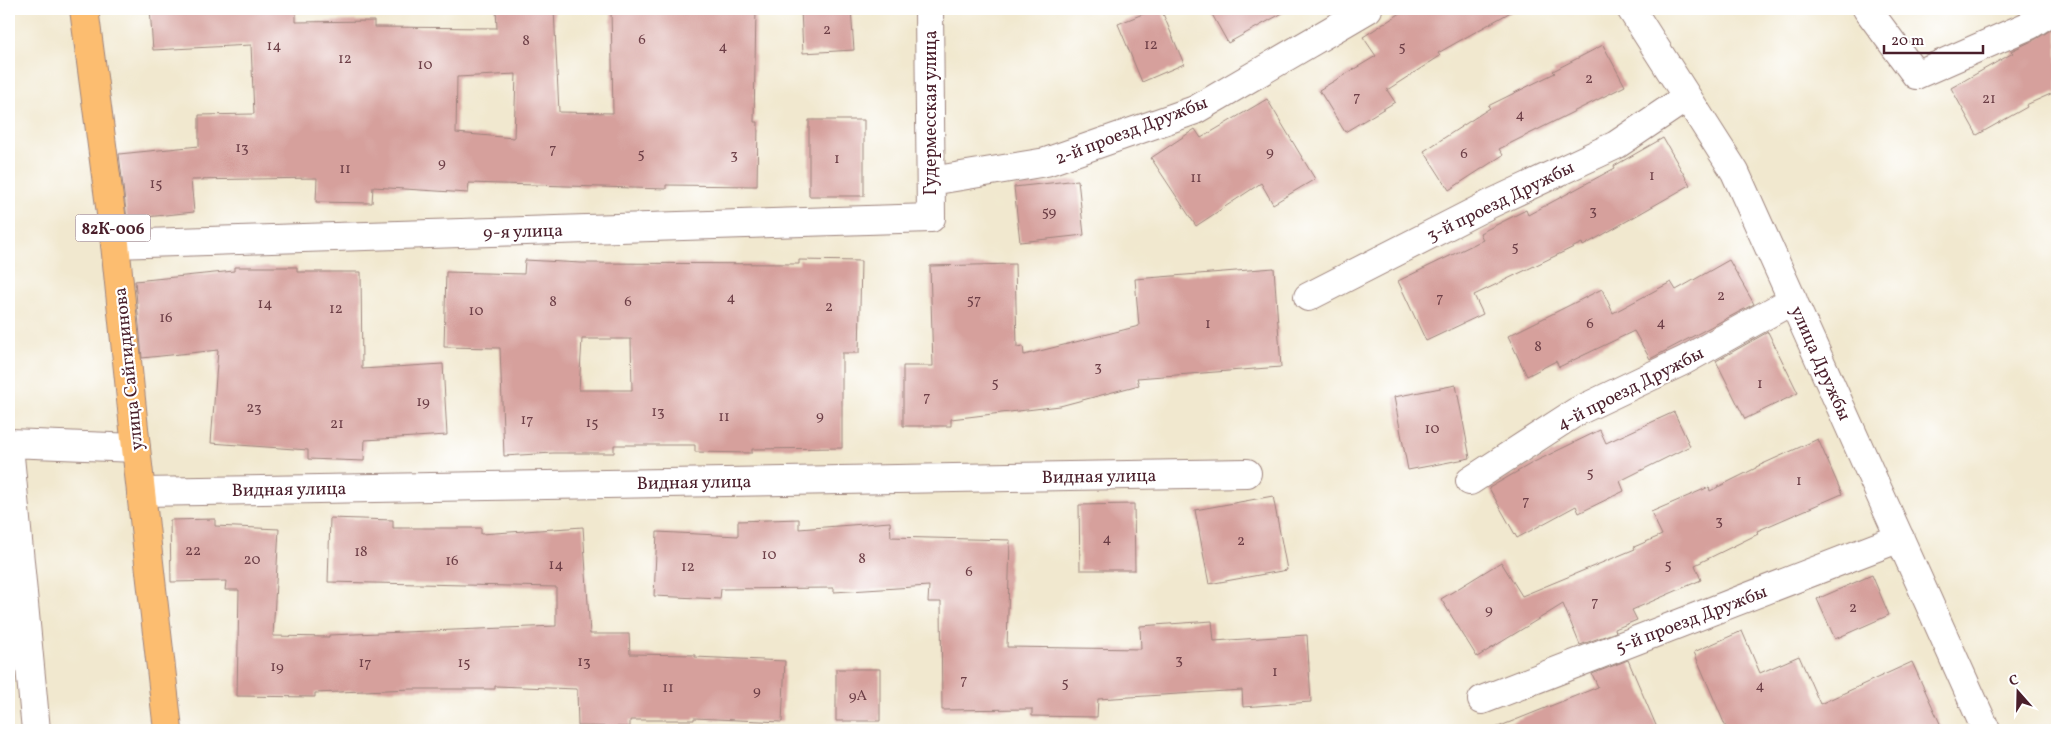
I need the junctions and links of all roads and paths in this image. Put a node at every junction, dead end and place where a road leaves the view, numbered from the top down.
1 (84, 9) edge
2 (929, 9) edge
3 (1368, 9) edge
4 (1631, 9) edge
5 (1867, 9) edge
6 (2055, 9) edge
7 (1687, 97) junction
8 (931, 181) junction
9 (930, 218) joint
10 (115, 244) junction
11 (1308, 298) dead end
12 (1793, 300) junction
13 (9, 445) edge
14 (136, 448) junction
15 (1247, 473) dead end
16 (1470, 481) dead end
17 (141, 492) junction
18 (1900, 538) junction
19 (1482, 700) dead end
20 (36, 730) edge
21 (168, 730) edge
22 (1986, 730) edge

1 - 10 main road, улица Сайгидинова / 82К-006
2 - 8 street, Гудермесская улица
3 - 8 street, 2-й проезд Дружбы
4 - 7 street, улица Дружбы
5 - 6 street
7 - 11 street, 3-й проезд Дружбы
7 - 12 street, улица Дружбы
8 - 9 street, Гудермесская улица
9 - 10 street, 9-я улица
10 - 14 main road, улица Сайгидинова / 82К-006
12 - 16 street, 4-й проезд Дружбы
12 - 18 street, улица Дружбы
13 - 14 street
13 - 20 street
14 - 17 main road, улица Сайгидинова / 82К-006
15 - 17 street, Видная улица
17 - 21 main road, улица Сайгидинова / 82К-006
18 - 19 street, 5-й проезд Дружбы
18 - 22 street, улица Дружбы

